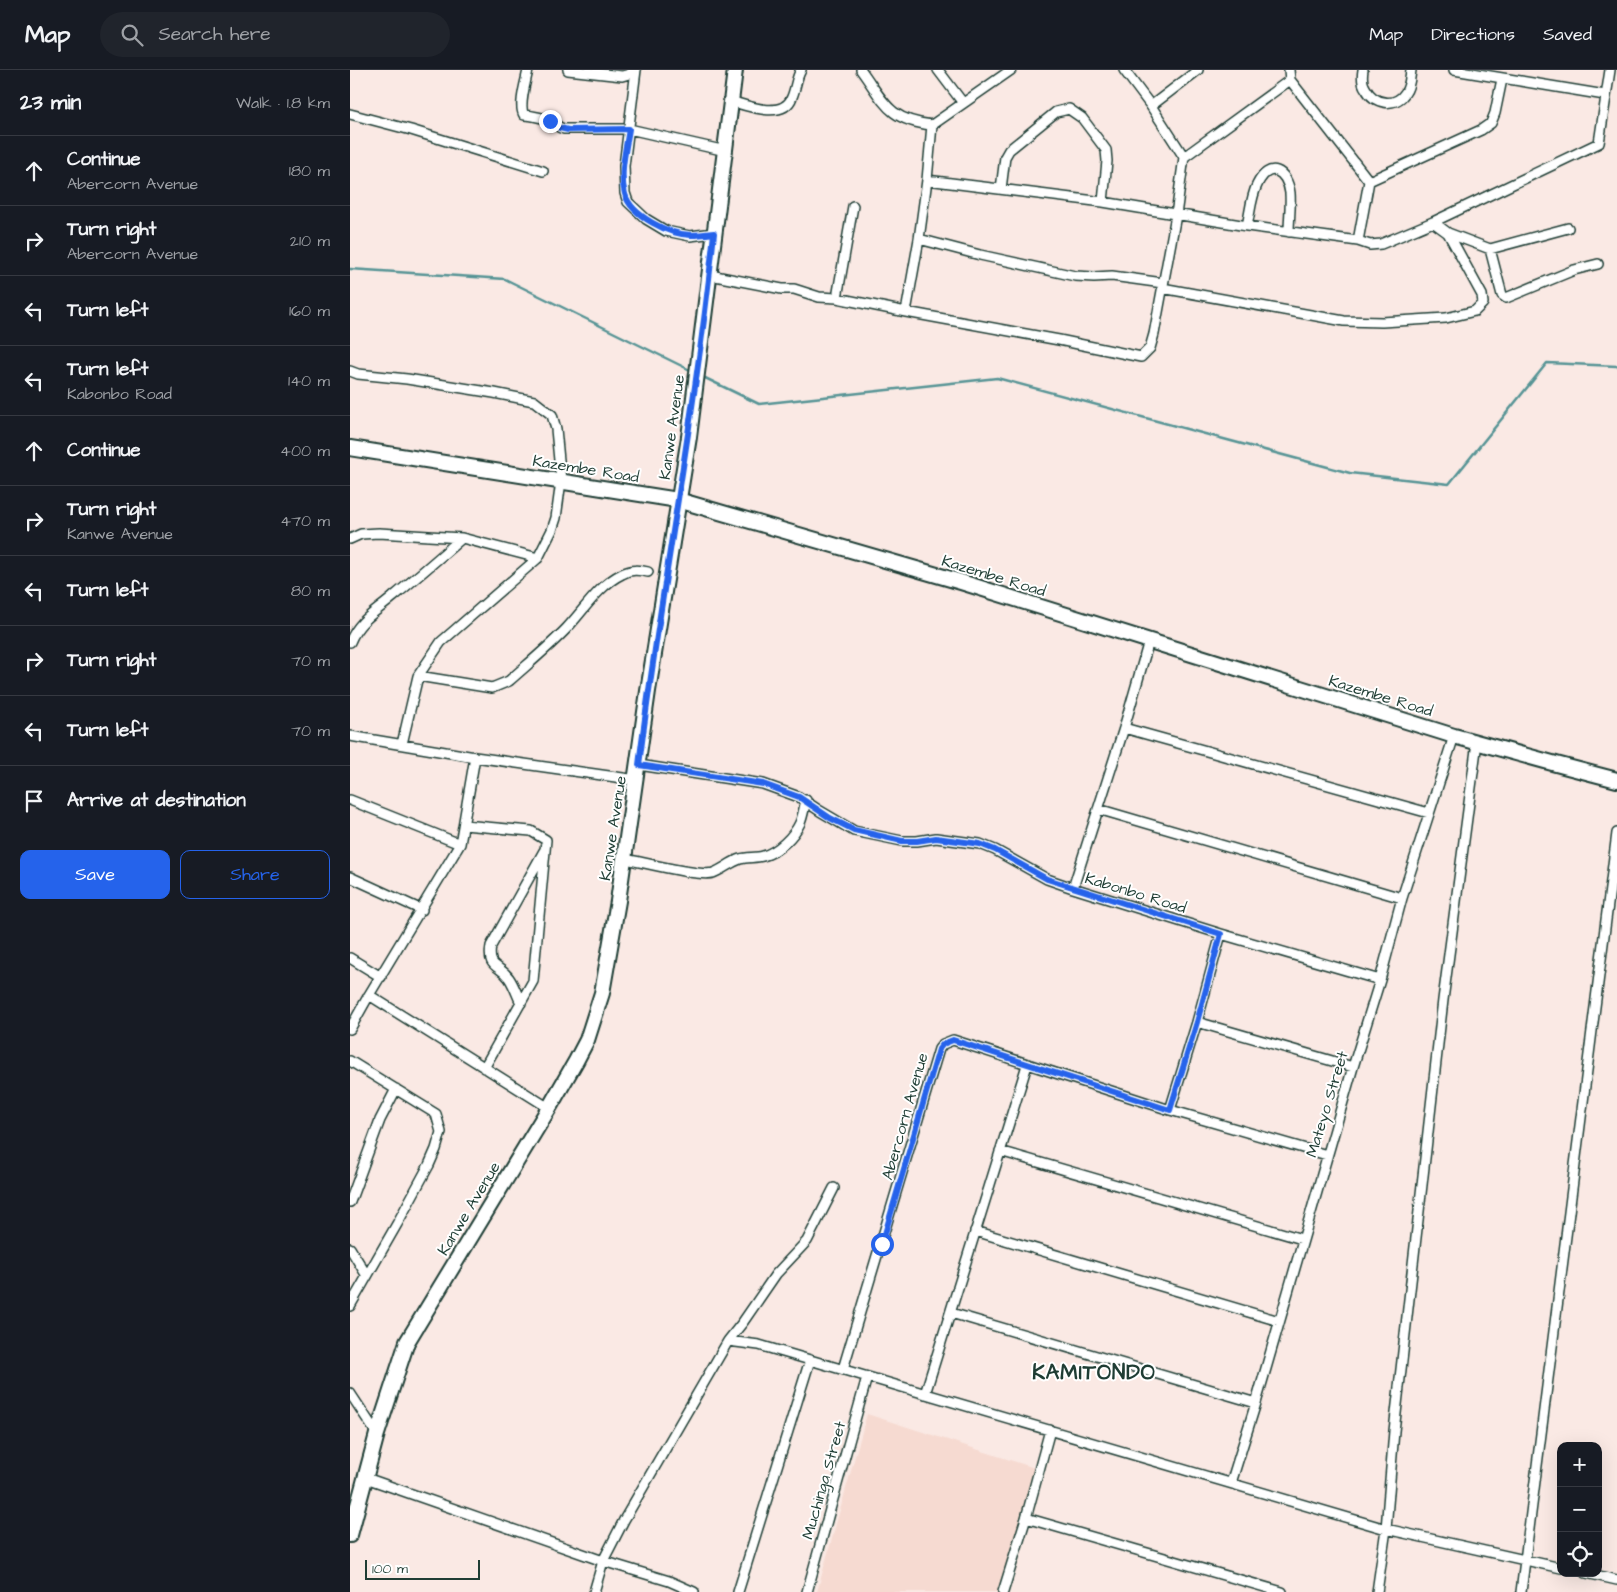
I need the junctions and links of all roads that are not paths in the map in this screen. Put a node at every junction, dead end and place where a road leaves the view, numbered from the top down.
1 (528, 70) edge
2 (568, 70) edge
3 (635, 70) edge
4 (735, 70) edge
5 (801, 70) edge
6 (861, 70) edge
7 (938, 70) edge
8 (1011, 70) edge
9 (1124, 70) edge
10 (1363, 70) edge
11 (1412, 70) edge
12 (1454, 70) edge
13 (1610, 70) edge
14 (1196, 71) edge
15 (1290, 75) edge
16 (1502, 79) junction
17 (1605, 95) junction
18 (730, 102) junction
19 (963, 103) junction
20 (1151, 106) junction
21 (350, 114) edge
22 (932, 124) junction
23 (629, 129) junction
24 (726, 150) junction
25 (1184, 157) junction
26 (543, 172) dead end
27 (927, 180) junction
28 (1368, 181) junction
29 (1001, 189) junction
30 (1103, 202) junction
31 (852, 206) dead end
32 (1176, 215) junction
33 (1433, 222) junction
34 (1247, 226) junction
35 (1568, 228) dead end
36 (1289, 232) junction
37 (714, 233) junction
38 (1448, 233) junction
39 (920, 239) junction
40 (1358, 241) junction
41 (1490, 249) junction
42 (1598, 264) dead end
43 (710, 276) junction
44 (1162, 286) junction
45 (837, 298) junction
46 (906, 312) junction
47 (350, 371) edge
48 (350, 448) edge
49 (561, 481) junction
50 (678, 500) junction
51 (462, 538) junction
52 (350, 540) edge
53 (538, 558) junction
54 (648, 572) dead end
55 (350, 642) edge
56 (1149, 642) junction
57 (418, 676) junction
58 (1124, 728) junction
59 (350, 736) edge
60 (1454, 736) junction
61 (1477, 742) junction
62 (402, 744) junction
63 (475, 757) junction
64 (639, 765) junction
65 (637, 780) junction
66 (1617, 780) edge
67 (350, 800) edge
68 (806, 800) junction
69 (1098, 809) junction
70 (1430, 813) junction
71 (464, 825) junction
72 (1617, 833) edge
73 (460, 844) junction
74 (546, 846) junction
75 (625, 859) junction
76 (350, 877) edge
77 (1072, 888) junction
78 (1402, 898) junction
79 (422, 910) junction
80 (1221, 934) junction
81 (350, 958) edge
82 (380, 977) junction
83 (1380, 980) junction
84 (368, 995) junction
85 (521, 1003) junction
86 (1197, 1022) junction
87 (350, 1029) edge
88 (350, 1061) edge
89 (1027, 1065) junction
90 (1353, 1066) junction
91 (484, 1068) junction
92 (396, 1089) junction
93 (549, 1108) junction
94 (1170, 1110) junction
95 (1000, 1151) junction
96 (1327, 1155) junction
97 (834, 1188) dead end
98 (350, 1202) edge
99 (975, 1231) junction
100 (1302, 1239) junction
101 (350, 1248) edge
102 (367, 1276) junction
103 (350, 1306) edge
104 (951, 1313) junction
105 (1279, 1321) junction
106 (728, 1341) junction
107 (810, 1360) junction
108 (843, 1369) junction
109 (867, 1376) junction
110 (350, 1393) edge
111 (925, 1394) junction
112 (1256, 1403) junction
113 (1050, 1430) junction
114 (377, 1434) junction
115 (366, 1478) junction
116 (1231, 1483) junction
117 (1026, 1518) junction
118 (1386, 1529) junction
119 (350, 1535) edge
120 (1525, 1560) junction
121 (603, 1561) junction
122 (1557, 1567) edge
123 (1602, 1577) edge
124 (1617, 1580) edge
125 (669, 1582) junction
126 (594, 1592) edge
127 (666, 1592) edge
128 (694, 1592) edge
129 (738, 1592) edge
130 (807, 1592) edge
131 (1003, 1592) edge
132 (1282, 1592) edge
133 (1377, 1592) edge
134 (1521, 1592) edge

1 - 23 street
2 - 3 street
3 - 23 street
4 - 18 main road, Kanwe Avenue
5 - 18 street
6 - 22 street
7 - 19 street
8 - 19 street
9 - 20 street
10 - 11 street
12 - 16 street
13 - 17 street
14 - 20 street
15 - 25 street
15 - 28 street
16 - 17 street
16 - 28 street
17 - 33 street
18 - 24 main road, Kanwe Avenue
19 - 22 street
20 - 25 street
21 - 26 street
22 - 27 street
23 - 24 street
23 - 37 street
24 - 37 main road, Kanwe Avenue
25 - 32 street
27 - 29 street
27 - 39 street
28 - 40 street
29 - 30 street
29 - 30 street
30 - 32 street
31 - 45 street
32 - 34 street
32 - 44 street
33 - 38 street
33 - 40 street
34 - 36 street
34 - 36 street
35 - 41 street
36 - 40 street
37 - 43 main road, Kanwe Avenue
38 - 41 street
38 - 44 street
39 - 44 street
39 - 46 street
41 - 42 street
43 - 45 street
43 - 50 main road, Kanwe Avenue
44 - 46 street
45 - 46 street
47 - 49 street
48 - 49 main road, Kazembe Road
49 - 50 main road, Kazembe Road
49 - 53 street
50 - 56 main road, Kazembe Road
50 - 64 main road, Kanwe Avenue
51 - 52 street
51 - 53 street
51 - 55 street
53 - 57 street
54 - 57 street
56 - 58 street, Kabonbo Road
56 - 60 main road, Kazembe Road
57 - 62 street
58 - 69 street, Kabonbo Road
58 - 70 street
59 - 62 street
60 - 61 main road, Kazembe Road
60 - 70 street, Mateyo Street
61 - 66 main road, Kazembe Road
61 - 118 street
62 - 63 street
63 - 65 street
63 - 71 street
64 - 65 main road, Kanwe Avenue
64 - 68 street
65 - 75 main road, Kanwe Avenue
67 - 73 street
68 - 75 street
68 - 77 street
69 - 77 street, Kabonbo Road
69 - 78 street
70 - 78 street, Mateyo Street
71 - 73 street
71 - 74 street
72 - 120 street
73 - 79 street
74 - 85 street
74 - 85 street
75 - 93 main road, Kanwe Avenue
76 - 79 street
77 - 80 street, Kabonbo Road
78 - 83 street, Mateyo Street
79 - 82 street
80 - 83 street, Kabonbo Road
80 - 86 street
81 - 82 street
82 - 84 street
83 - 90 street, Mateyo Street
84 - 87 street
84 - 91 street
85 - 91 street
86 - 90 street
86 - 94 street
88 - 92 street
89 - 94 street, Abercorn Avenue
89 - 95 street
89 - 108 street, Abercorn Avenue
90 - 96 street, Mateyo Street
91 - 93 street
92 - 98 street
92 - 102 street
93 - 114 main road, Kanwe Avenue
94 - 96 street, Abercorn Avenue
95 - 99 street
95 - 100 street
96 - 100 street, Mateyo Street
97 - 106 street
99 - 104 street
99 - 105 street
100 - 105 street, Mateyo Street
101 - 102 street
102 - 103 street
104 - 111 street
104 - 112 street
105 - 112 street, Mateyo Street
106 - 107 street
106 - 121 street
107 - 108 street
107 - 129 street
108 - 109 street
109 - 111 street
109 - 130 street, Muchinga Street
110 - 114 street
111 - 113 street
112 - 116 street, Mateyo Street
113 - 116 street
113 - 117 street
114 - 115 main road, Kanwe Avenue
115 - 119 main road, Kanwe Avenue
115 - 121 street
116 - 118 street
117 - 131 street
117 - 132 street
118 - 120 street
118 - 133 street
120 - 122 street
120 - 134 street
121 - 125 street
121 - 126 street
123 - 124 street
125 - 127 street
125 - 128 street

